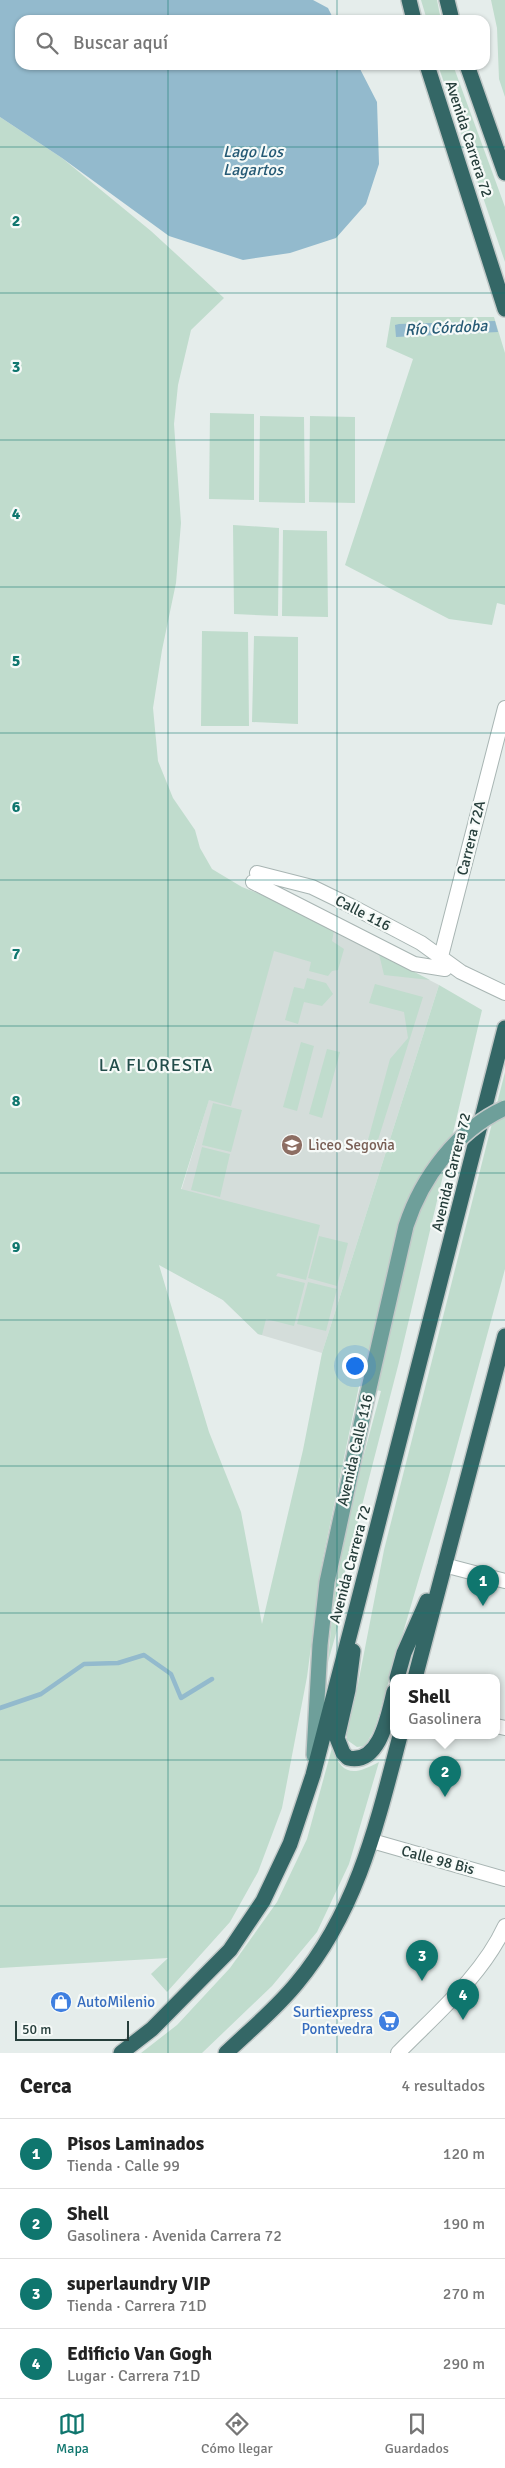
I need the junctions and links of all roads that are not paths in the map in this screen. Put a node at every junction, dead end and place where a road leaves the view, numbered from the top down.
1 (409, 0) edge
2 (447, 0) edge
3 (413, 15) edge
4 (451, 15) edge
5 (429, 70) edge
6 (469, 70) edge
7 (505, 173) edge
8 (505, 309) edge
9 (505, 708) edge
10 (439, 963) junction
11 (505, 993) edge
12 (505, 1028) edge
13 (505, 1108) edge
14 (505, 1336) edge
15 (444, 1566) junction
16 (505, 1581) edge
17 (356, 1610) junction
18 (398, 1674) edge
19 (416, 1674) edge
20 (390, 1705) edge
21 (399, 1739) edge
22 (313, 1775) junction
23 (372, 1842) junction
24 (505, 1878) edge
25 (505, 1926) edge
26 (121, 2053) edge
27 (226, 2053) edge
28 (398, 2053) edge

1 - 3 highway
2 - 4 highway
5 - 8 highway, Avenida Carrera 72
6 - 7 highway, Avenida Carrera 72
9 - 10 street, Carrera 72A
10 - 10 street, Calle 116
10 - 11 street, Calle 116
12 - 17 highway, Avenida Carrera 72
13 - 22 main road, Avenida Calle 116, bridge
14 - 15 highway
15 - 16 street
15 - 18 highway
15 - 19 highway
17 - 20 highway
17 - 22 highway, Avenida Carrera 72
21 - 23 highway
22 - 26 highway, Avenida Carrera 72
23 - 24 street, Calle 98 Bis
23 - 27 highway
25 - 28 street

